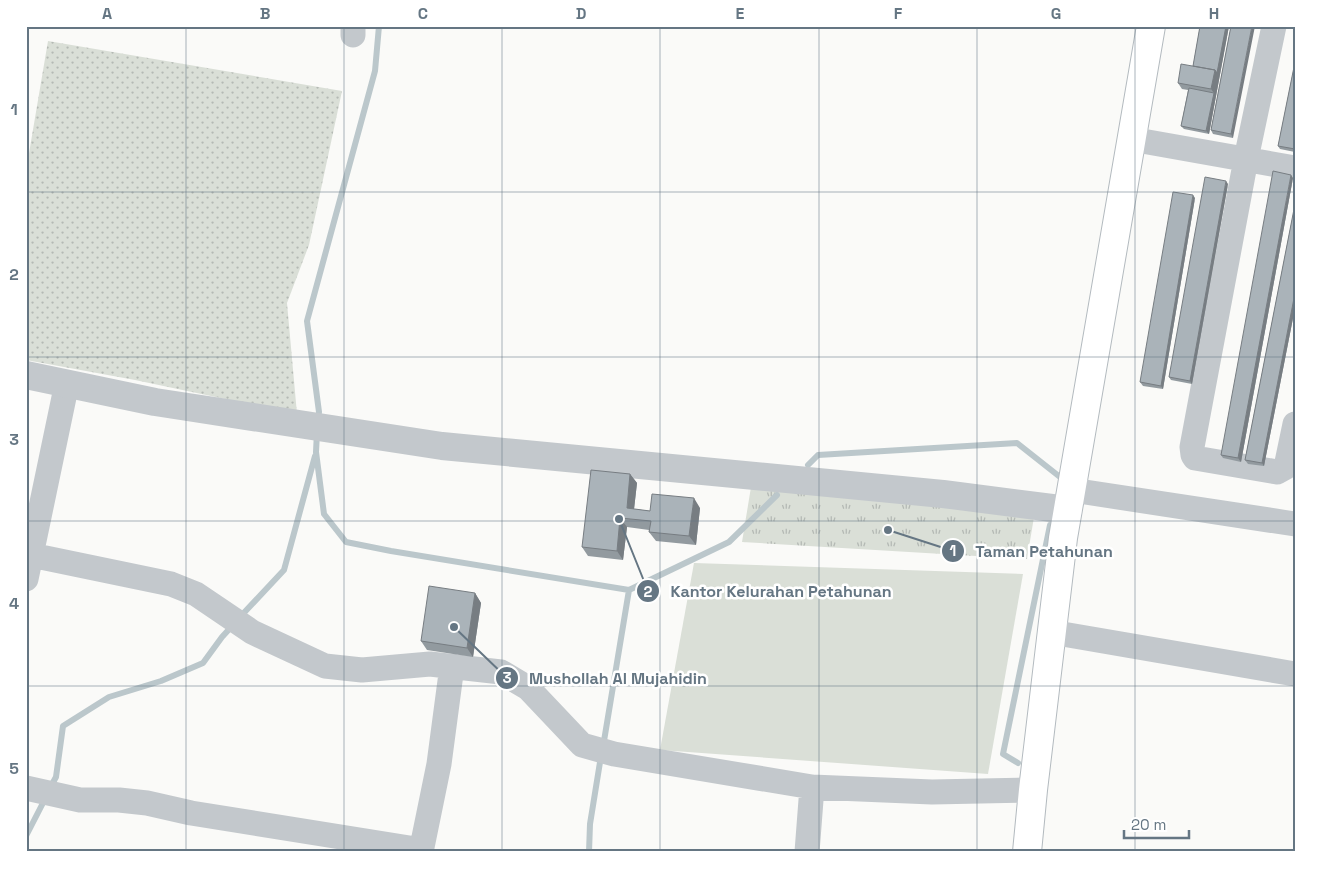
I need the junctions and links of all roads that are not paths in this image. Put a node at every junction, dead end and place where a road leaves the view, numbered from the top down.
1 (1150, 26) edge
2 (1274, 26) edge
3 (1132, 139) junction
4 (1246, 159) junction
5 (1295, 168) edge
6 (26, 375) edge
7 (67, 383) junction
8 (1295, 424) edge
9 (1286, 473) edge
10 (1070, 500) junction
11 (1295, 524) edge
12 (28, 564) edge
13 (1051, 632) junction
14 (452, 666) junction
15 (1295, 674) edge
16 (812, 787) junction
17 (1033, 790) junction
18 (41, 791) edge
19 (422, 851) edge
20 (807, 852) edge
21 (1027, 852) edge

1 - 3 main road
2 - 4 street
3 - 4 street
3 - 10 main road
4 - 5 street
4 - 9 street
6 - 7 street
7 - 10 street
7 - 12 street
8 - 9 street
10 - 11 street
10 - 13 main road
12 - 14 street
13 - 15 street
13 - 17 main road
14 - 16 street
14 - 19 street
16 - 17 street
16 - 20 street
17 - 21 main road
18 - 19 street

